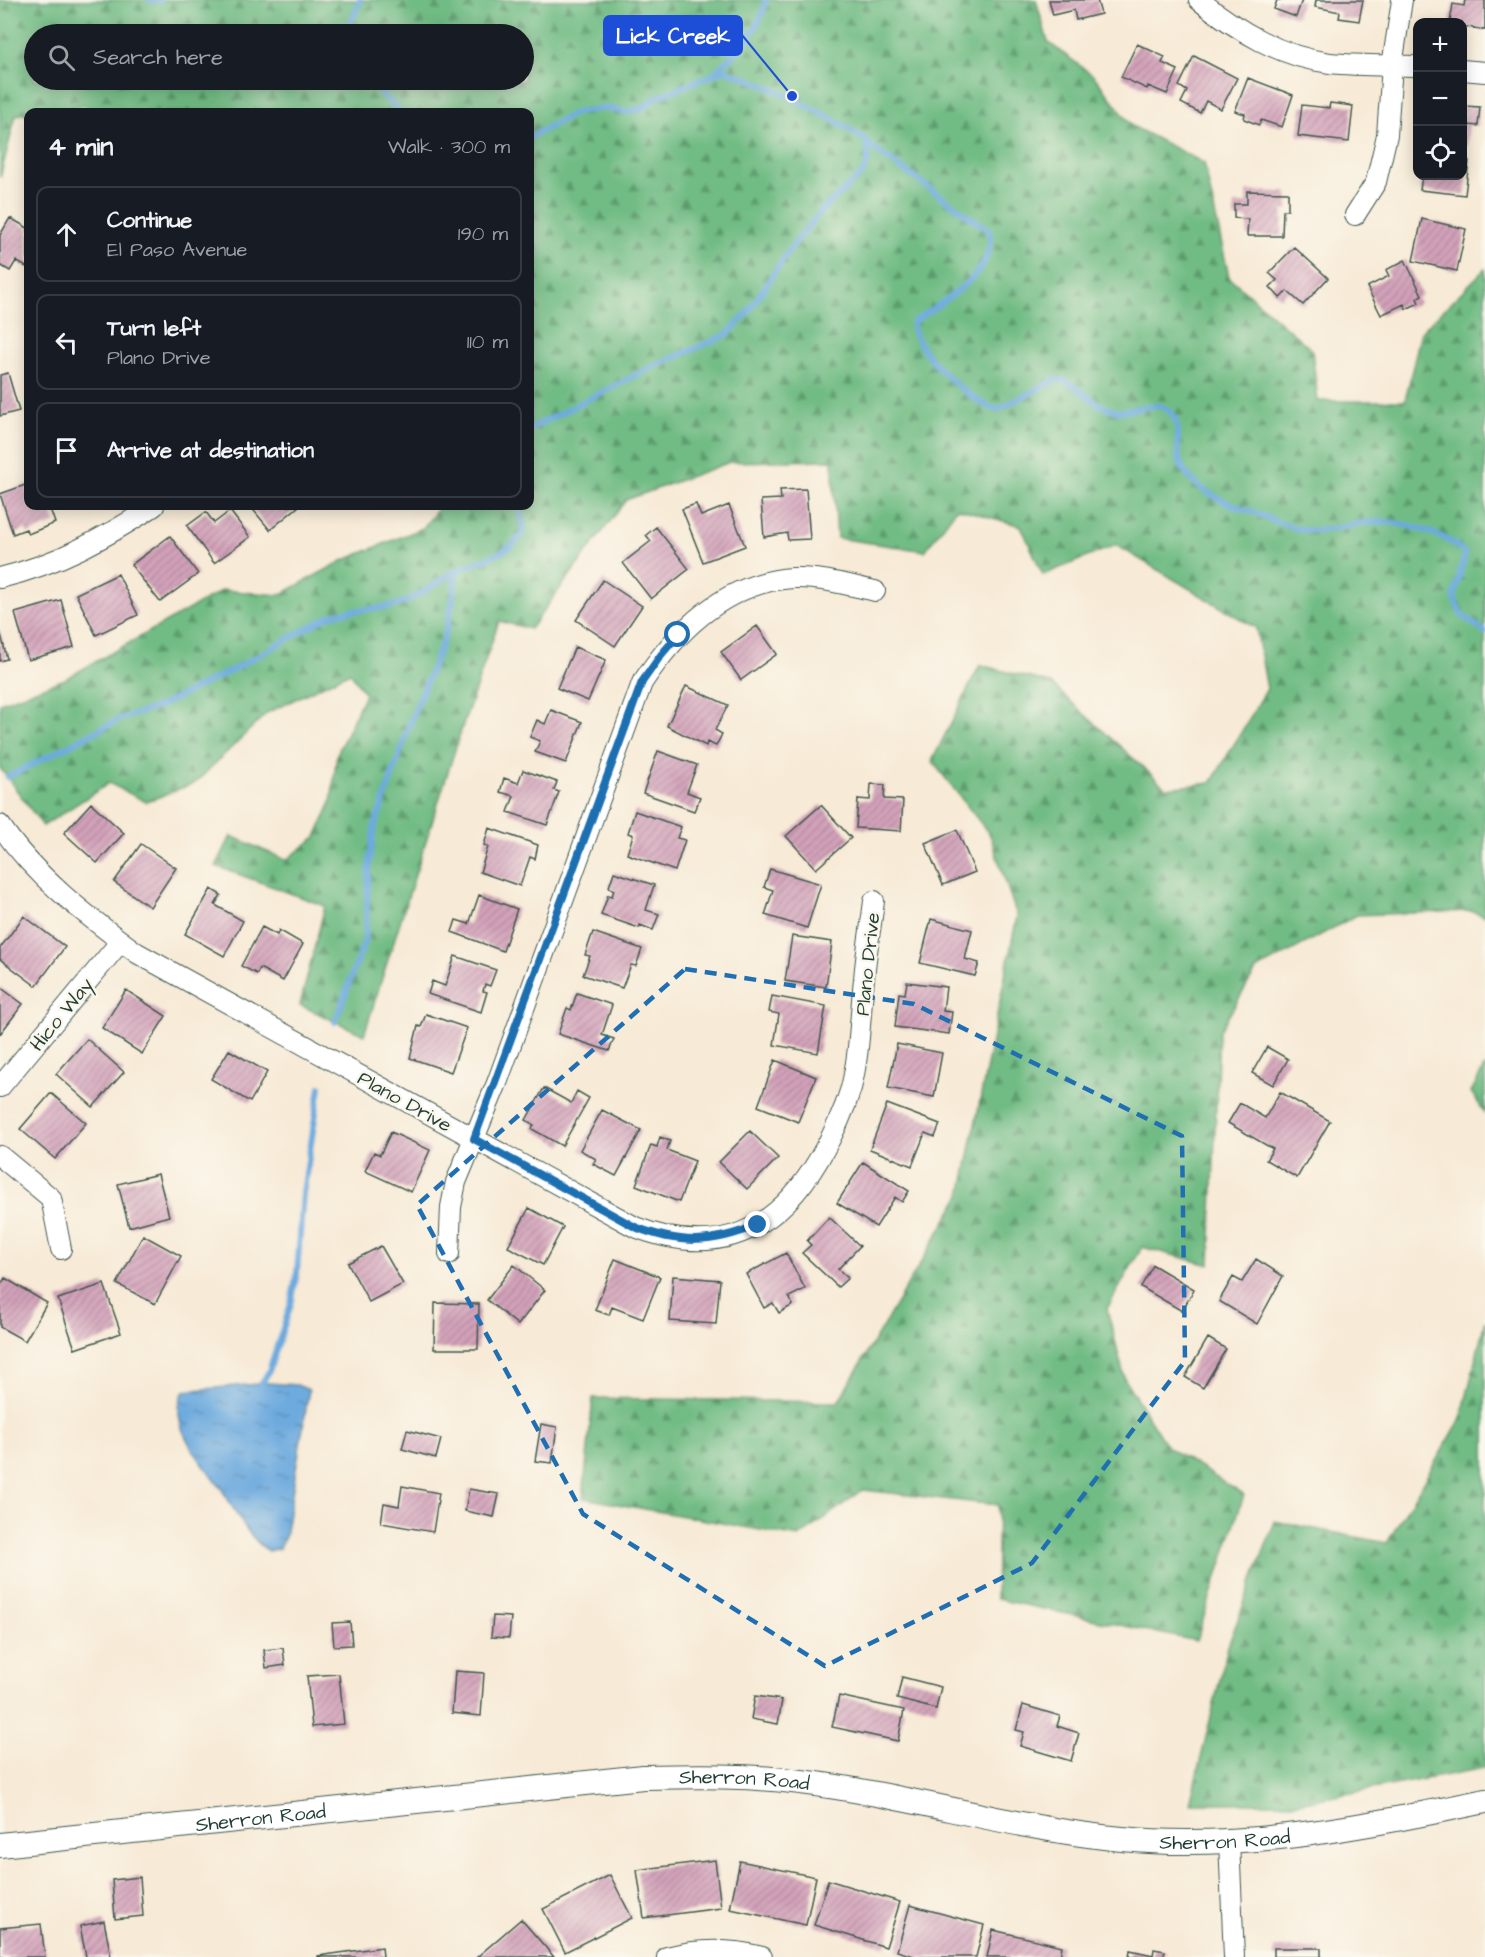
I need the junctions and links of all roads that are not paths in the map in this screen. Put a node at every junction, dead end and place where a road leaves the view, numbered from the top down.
1 (1199, 0) edge
2 (1402, 0) edge
3 (1392, 66) junction
4 (1413, 66) edge
5 (1467, 70) edge
6 (1485, 72) edge
7 (1355, 214) dead end
8 (147, 510) edge
9 (0, 578) edge
10 (875, 591) dead end
11 (0, 825) edge
12 (874, 902) dead end
13 (121, 941) junction
14 (0, 1087) edge
15 (474, 1139) junction
16 (0, 1156) edge
17 (61, 1249) dead end
18 (449, 1254) dead end
19 (1485, 1802) edge
20 (1229, 1841) junction
21 (0, 1845) edge
22 (667, 1957) edge
23 (762, 1957) edge
24 (1234, 1957) edge

1 - 3 street
2 - 3 street
3 - 4 street
3 - 7 street
5 - 6 street
8 - 9 street
10 - 15 street
11 - 13 street, Plano Drive
12 - 15 street, Plano Drive
13 - 14 street, Hico Way
13 - 15 street, Plano Drive
15 - 18 street
16 - 17 street
19 - 20 main road, Sherron Road
20 - 21 main road, Sherron Road
20 - 24 street
22 - 23 street

